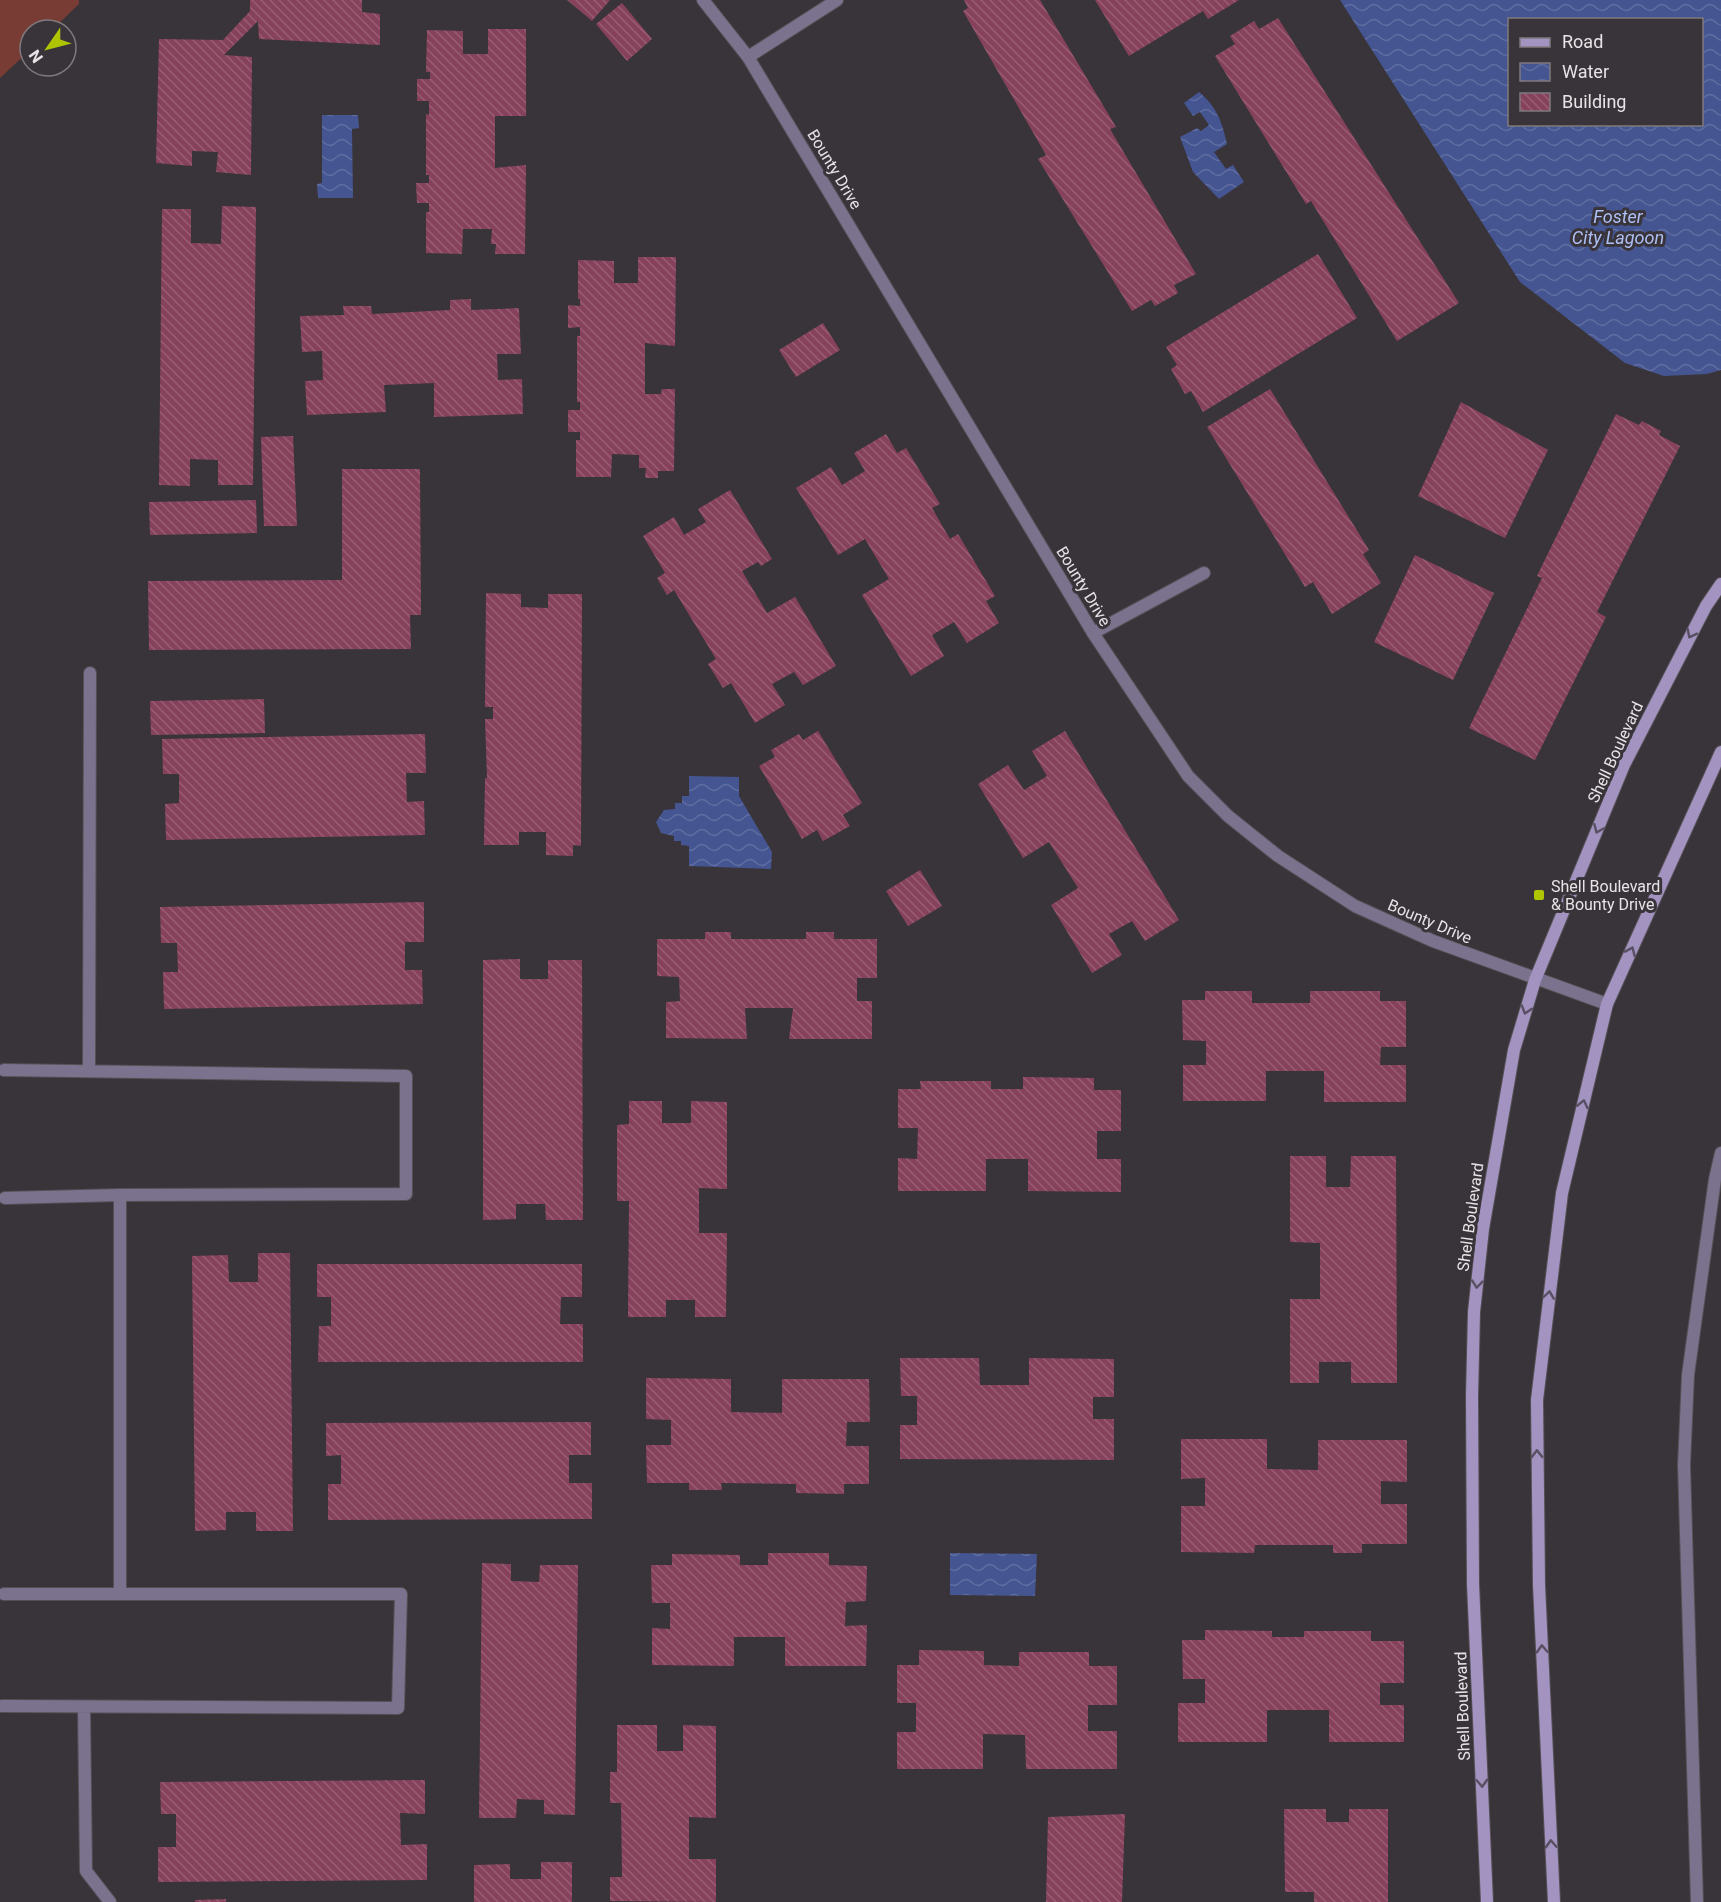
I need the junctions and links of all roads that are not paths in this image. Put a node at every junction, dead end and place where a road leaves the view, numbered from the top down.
1 (703, 0) edge
2 (837, 0) edge
3 (748, 57) junction
4 (1204, 573) dead end
5 (1721, 584) edge
6 (1093, 633) junction
7 (90, 673) dead end
8 (1721, 752) edge
9 (1535, 980) junction
10 (1607, 1004) junction
11 (4, 1070) dead end
12 (88, 1070) junction
13 (1721, 1153) edge
14 (120, 1194) junction
15 (5, 1198) dead end
16 (120, 1593) junction
17 (4, 1594) dead end
18 (2, 1706) dead end
19 (84, 1707) junction
20 (110, 1902) edge
21 (1487, 1902) edge
22 (1554, 1902) edge
23 (1697, 1902) edge

1 - 3 street, Bounty Drive
2 - 3 street
3 - 6 street, Bounty Drive
4 - 6 street
5 -> 9 main road, Shell Boulevard
6 - 9 street, Bounty Drive
7 - 12 street
10 -> 8 main road
9 - 10 street, Bounty Drive
9 -> 21 main road, Shell Boulevard
22 -> 10 main road
11 - 12 street
12 - 14 street
13 - 23 street
14 - 15 street
14 - 16 street
16 - 17 street
16 - 19 street
18 - 19 street
19 - 20 street

